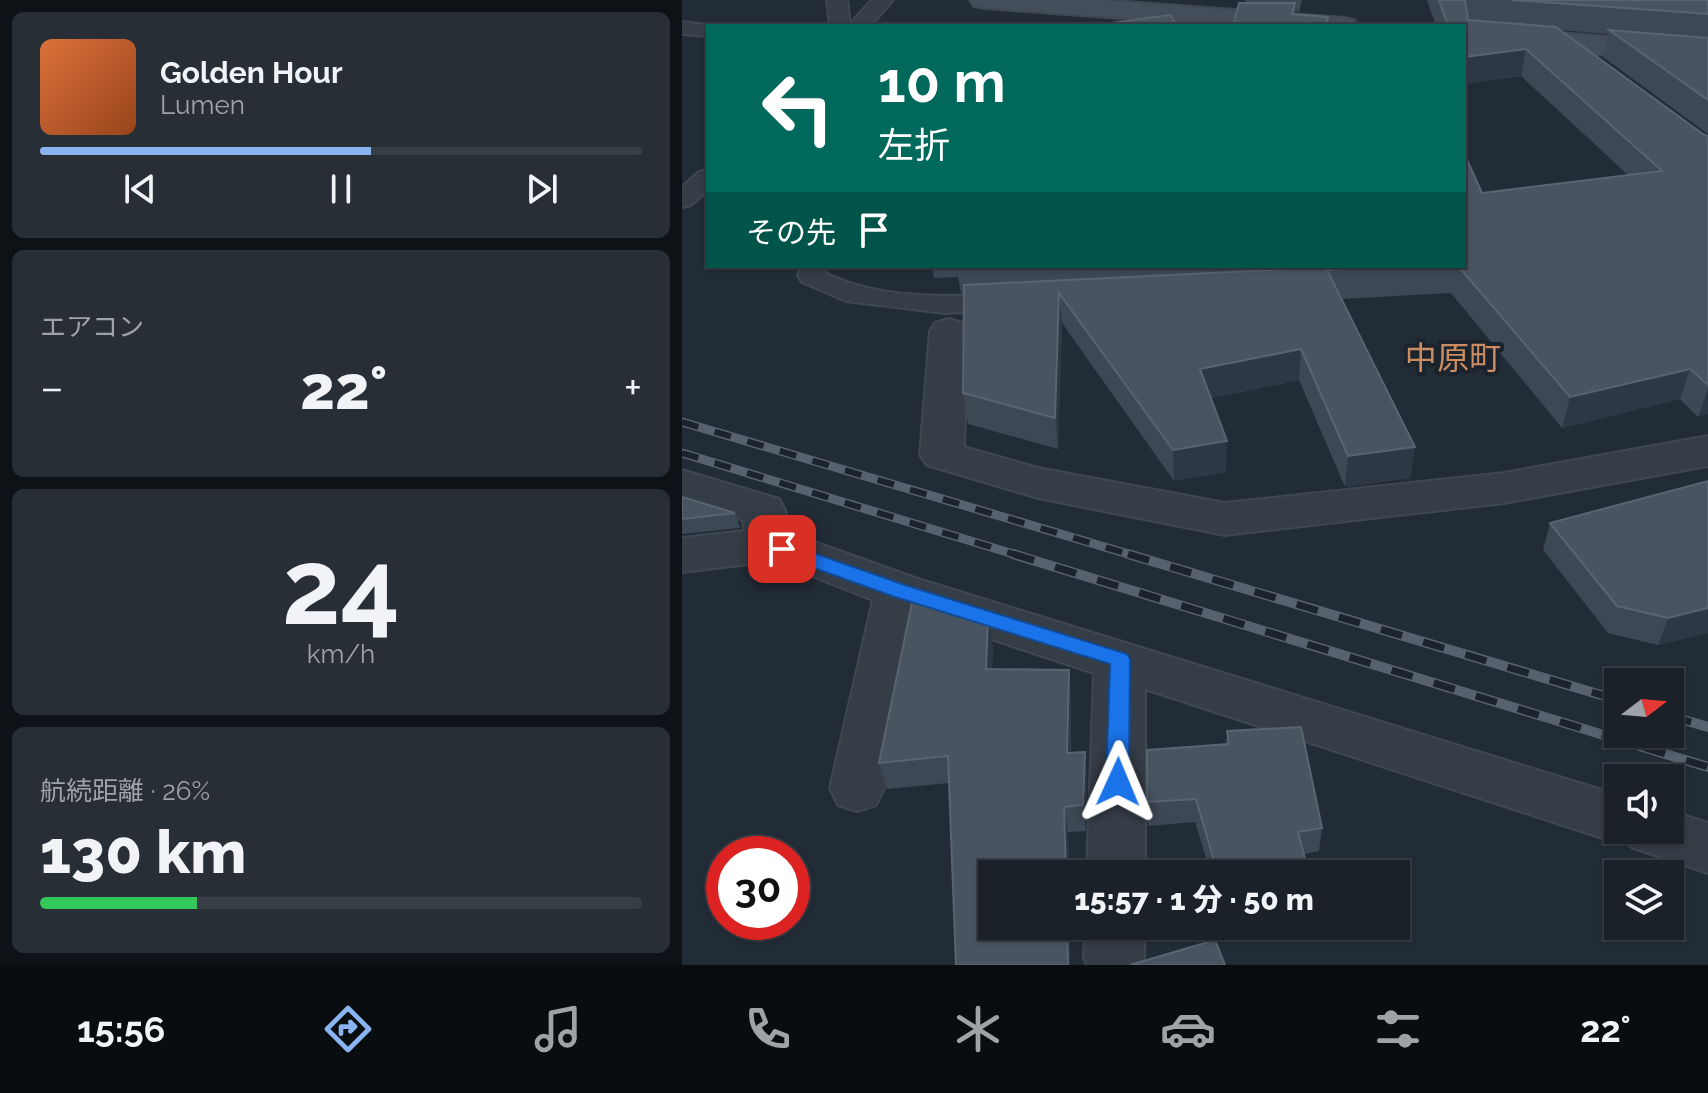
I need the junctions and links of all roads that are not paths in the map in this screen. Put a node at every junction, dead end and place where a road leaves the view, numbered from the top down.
1 (837, 0) edge
2 (883, 0) edge
3 (984, 0) edge
4 (840, 24) edge
5 (861, 24) edge
6 (1316, 24) edge
7 (682, 28) edge
8 (706, 30) edge
9 (1466, 35) edge
10 (1557, 41) junction
11 (1708, 53) edge
12 (1607, 78) edge
13 (706, 179) edge
14 (682, 200) edge
15 (813, 268) edge
16 (1037, 300) edge
17 (949, 331) dead end
18 (1708, 451) edge
19 (682, 485) edge
20 (766, 545) junction
21 (682, 555) edge
22 (899, 591) junction
23 (1120, 659) junction
24 (857, 788) dead end
25 (1604, 815) edge
26 (1684, 840) edge
27 (1708, 848) edge
28 (1116, 860) edge

1 - 4 lane
2 - 5 lane
3 - 6 street
7 - 8 lane
9 - 10 street
10 - 11 street
10 - 12 street
13 - 14 lane
15 - 16 lane
17 - 18 street
19 - 20 street
20 - 21 street
20 - 22 street
22 - 23 street
22 - 24 street
23 - 25 street
23 - 28 street
26 - 27 street

